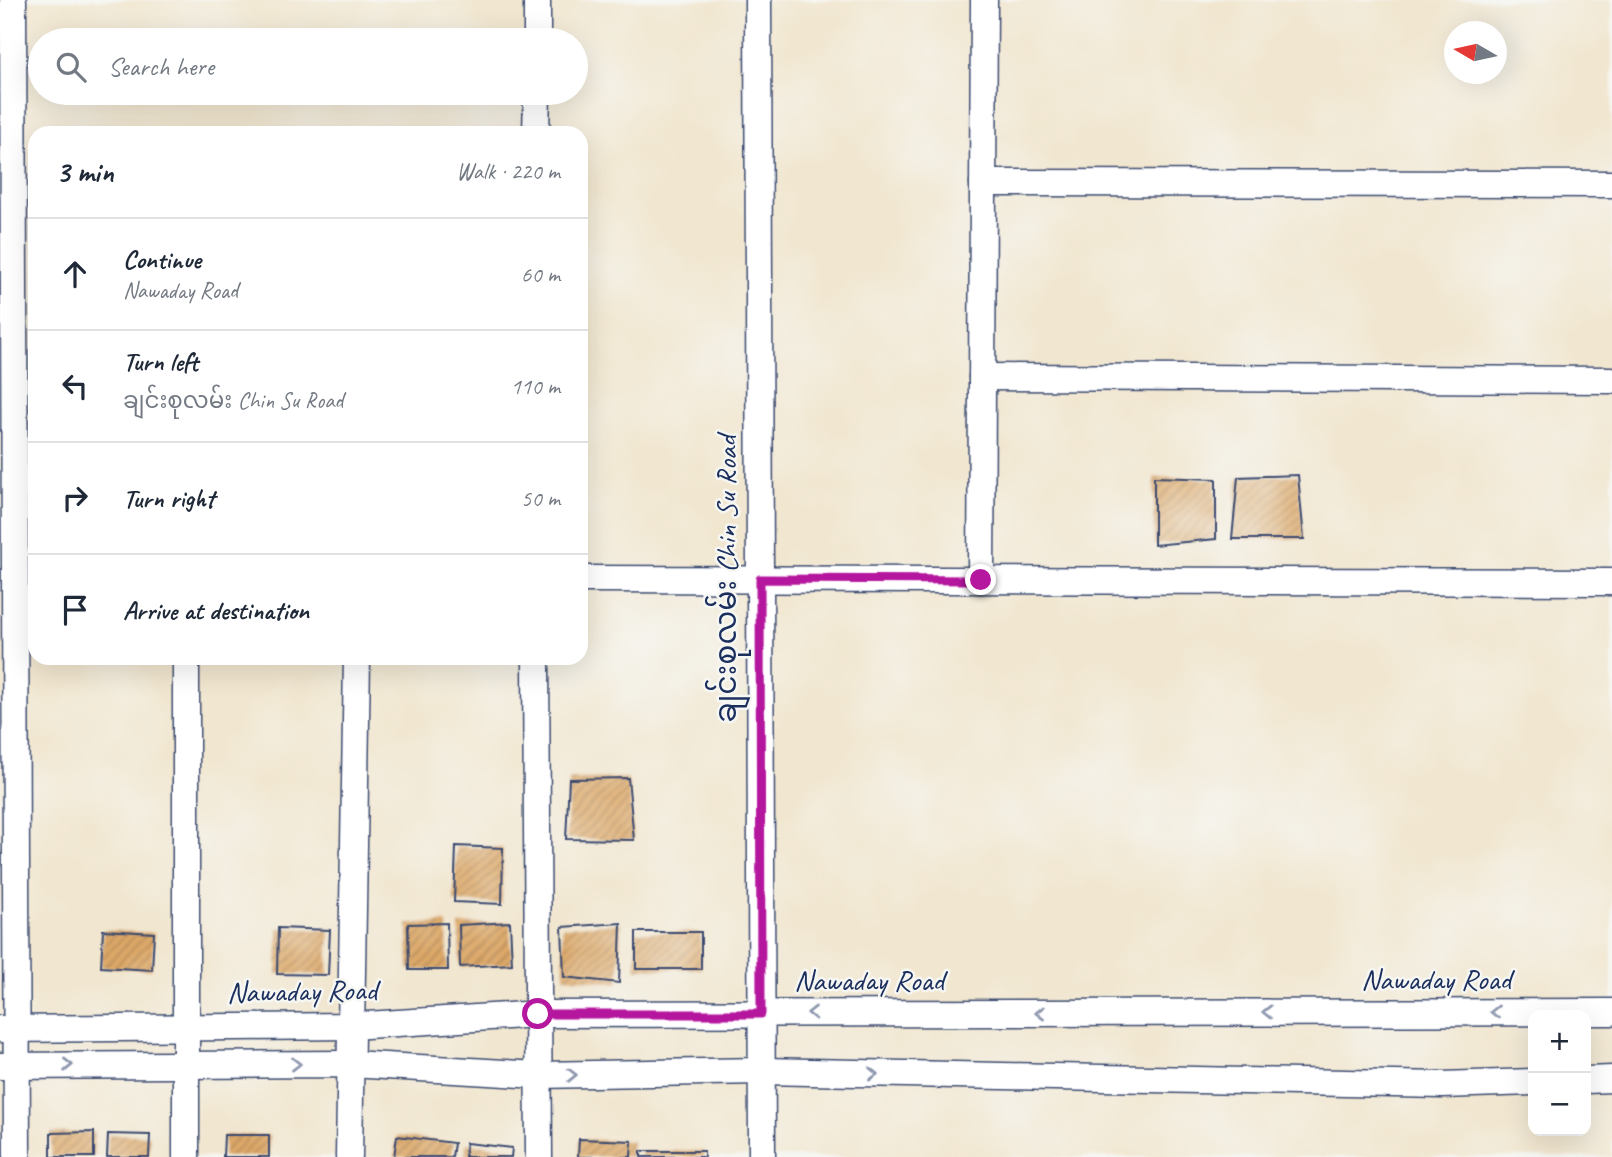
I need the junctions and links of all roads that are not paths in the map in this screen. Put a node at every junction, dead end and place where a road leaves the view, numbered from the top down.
1 (13, 0) edge
2 (537, 0) edge
3 (758, 0) edge
4 (984, 0) edge
5 (537, 28) edge
6 (537, 105) edge
7 (536, 126) edge
8 (25, 181) edge
9 (983, 183) junction
10 (1612, 184) edge
11 (982, 377) junction
12 (1612, 380) edge
13 (25, 381) edge
14 (17, 577) edge
15 (588, 579) edge
16 (760, 579) junction
17 (981, 580) junction
18 (1612, 582) edge
19 (186, 665) edge
20 (358, 665) edge
21 (536, 665) edge
22 (1612, 1012) edge
23 (538, 1014) junction
24 (761, 1014) junction
25 (186, 1026) junction
26 (351, 1026) junction
27 (8, 1029) edge
28 (186, 1063) junction
29 (351, 1064) junction
30 (8, 1066) edge
31 (762, 1071) junction
32 (538, 1075) junction
33 (1612, 1079) edge
34 (1591, 1080) edge
35 (1528, 1082) edge
36 (17, 1157) edge
37 (186, 1157) edge
38 (349, 1157) edge
39 (539, 1157) edge
40 (762, 1157) edge

1 - 8 street
2 - 5 street
3 - 16 street, ချင်းစုလမ်း Chin Su Road
4 - 9 street
6 - 7 street
8 - 13 street
9 - 10 street
9 - 11 street
11 - 12 street
11 - 17 street
13 - 14 street
14 - 27 street
15 - 16 street
16 - 17 street
16 - 24 street, ချင်းစုလမ်း Chin Su Road
17 - 18 street
19 - 25 street
20 - 26 street
21 - 23 street
22 -> 24 street, Nawaday Road
23 - 24 street, Nawaday Road
23 - 26 street, Nawaday Road
23 - 32 street
24 - 31 street, ချင်းစုလမ်း Chin Su Road
25 - 26 street, Nawaday Road
25 - 27 street, Nawaday Road
25 - 28 street
26 - 29 street
27 - 30 street
28 -> 29 street
30 -> 28 street
28 - 37 street
29 - 32 street
29 - 38 street
30 - 36 street
32 -> 31 street
31 -> 35 street
31 - 40 street, ချင်းစုလမ်း Chin Su Road
32 - 39 street
33 - 34 street

